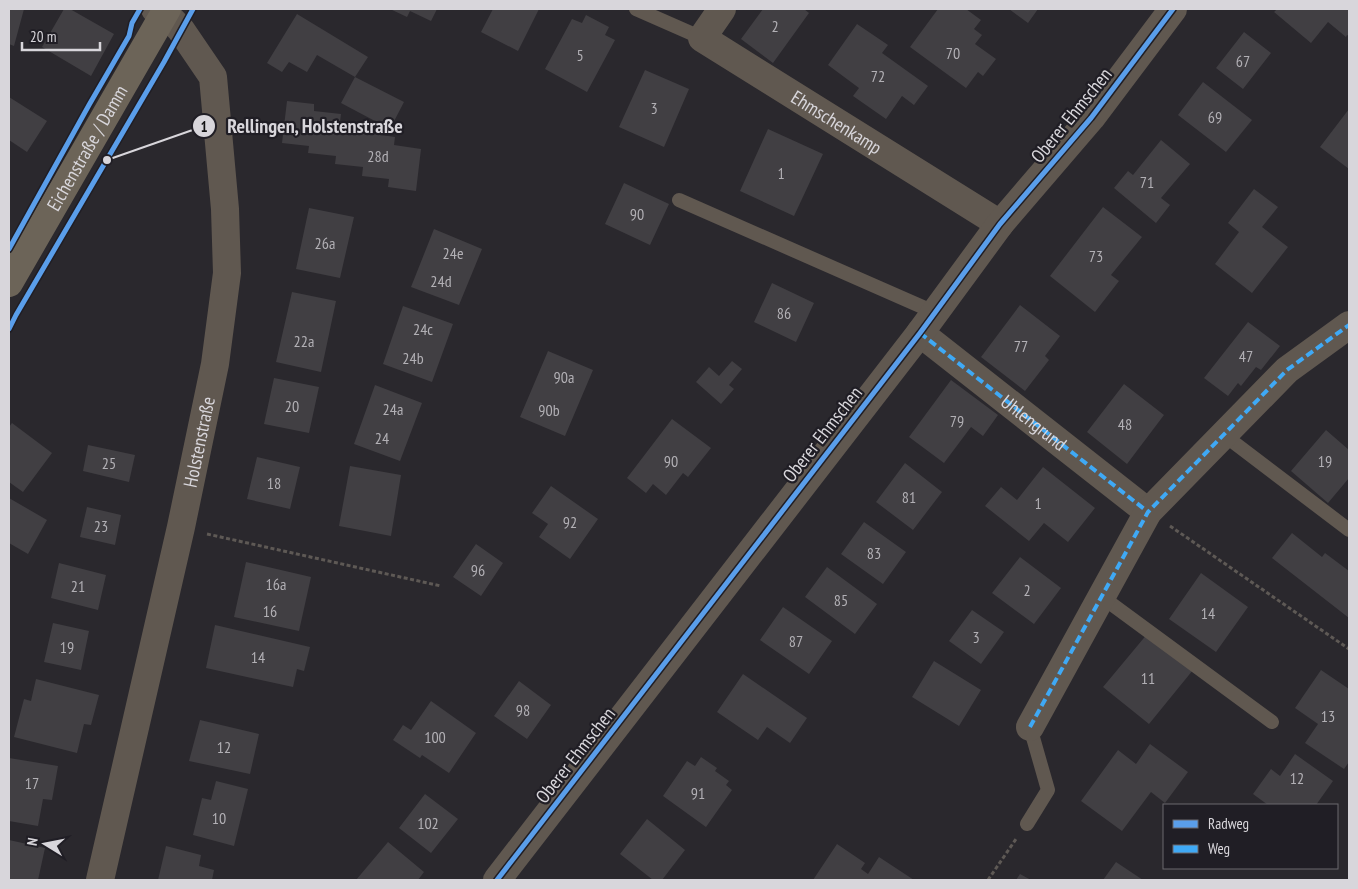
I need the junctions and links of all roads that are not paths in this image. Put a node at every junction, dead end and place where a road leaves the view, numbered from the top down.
1 (636, 9) edge
2 (722, 9) edge
3 (1173, 9) edge
4 (162, 10) edge
5 (702, 38) junction
6 (679, 200) dead end
7 (1000, 224) junction
8 (9, 283) edge
9 (927, 323) junction
10 (1349, 325) edge
11 (1224, 435) junction
12 (1148, 512) junction
13 (1349, 530) edge
14 (1102, 597) junction
15 (1272, 722) dead end
16 (1030, 727) joint
17 (1026, 824) road end
18 (100, 880) edge
19 (497, 880) edge

1 - 5 lane
2 - 5 street
3 - 7 street, Oberer Ehmschen
4 - 8 main road, Eichenstraße / Damm
4 - 18 street, Holstenstraße
5 - 7 street, Ehmschenkamp
6 - 9 lane
7 - 9 street, Oberer Ehmschen
9 - 12 street, Uhlengrund
9 - 19 street, Oberer Ehmschen
10 - 11 street
11 - 12 street
11 - 13 lane
12 - 14 street
14 - 15 lane
14 - 16 street
16 - 17 lane

